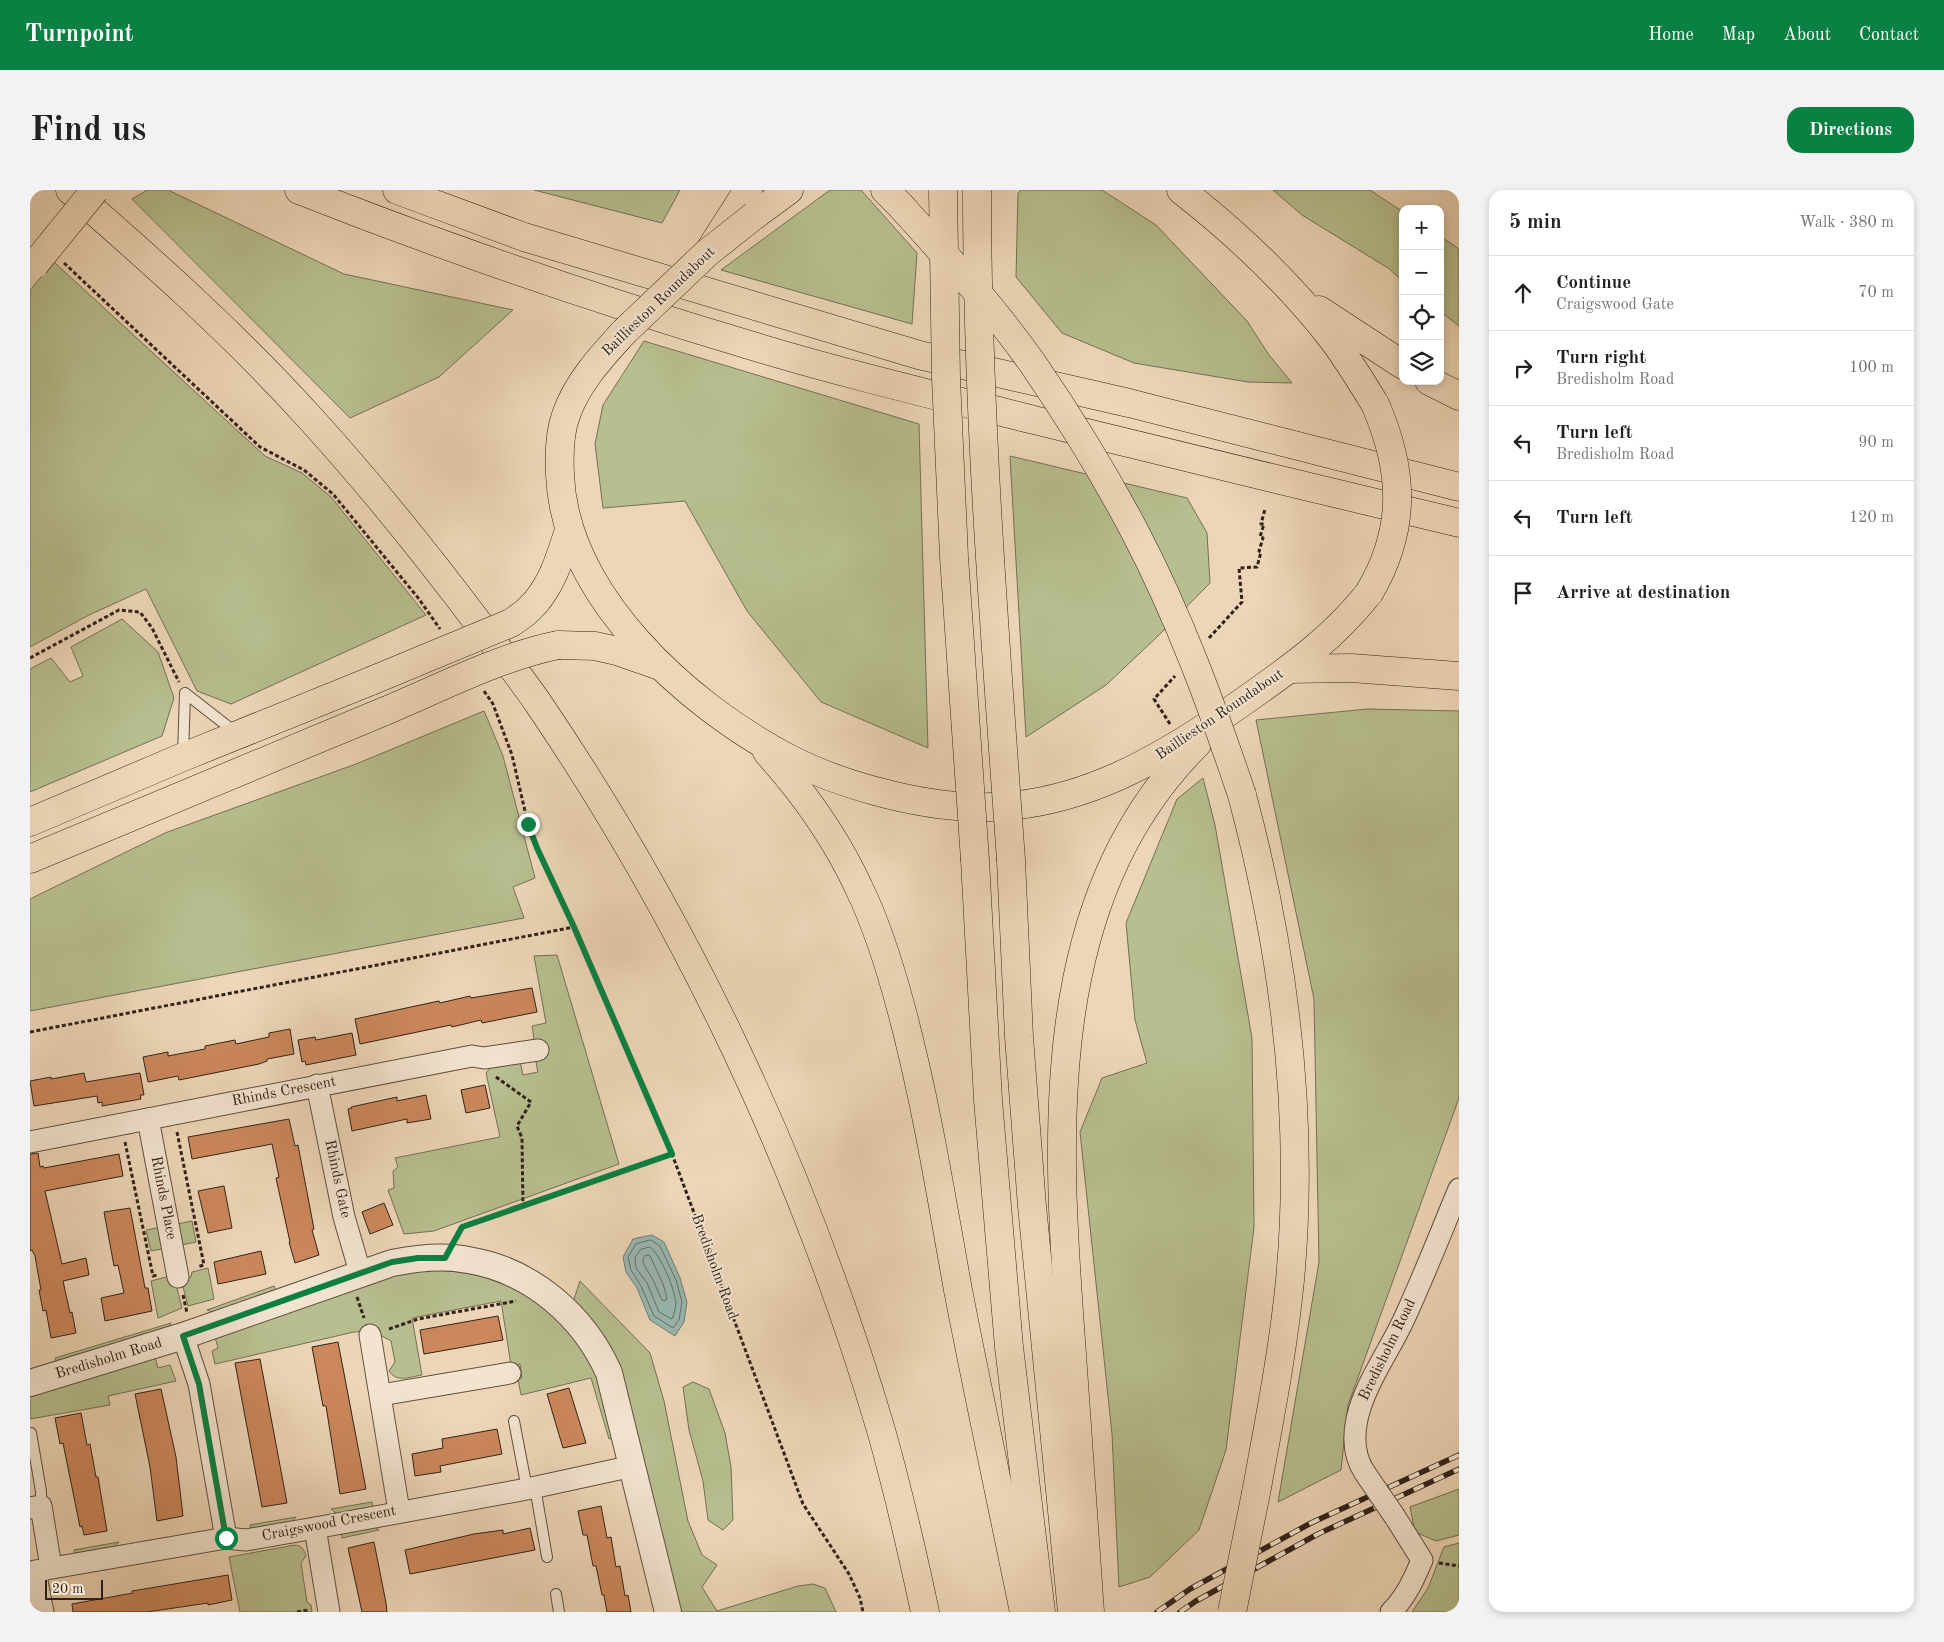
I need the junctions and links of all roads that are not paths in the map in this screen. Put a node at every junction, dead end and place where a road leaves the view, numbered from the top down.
1 (70, 190) edge
2 (95, 190) edge
3 (298, 190) edge
4 (397, 190) edge
5 (790, 190) edge
6 (885, 190) edge
7 (943, 190) edge
8 (977, 190) edge
9 (1181, 190) edge
10 (1202, 190) edge
11 (748, 202) edge
12 (1231, 232) junction
13 (47, 262) road end
14 (1295, 294) junction
15 (1399, 363) edge
16 (1437, 385) edge
17 (1459, 396) edge
18 (1459, 487) edge
19 (1459, 523) edge
20 (569, 530) junction
21 (661, 667) junction
22 (1289, 669) junction
23 (1459, 676) edge
24 (1236, 707) junction
25 (238, 735) junction
26 (754, 738) junction
27 (183, 757) junction
28 (30, 822) edge
29 (30, 859) edge
30 (538, 1050) dead end
31 (318, 1085) junction
32 (148, 1119) junction
33 (30, 1142) edge
34 (1459, 1189) edge
35 (360, 1272) junction
36 (178, 1277) road end
37 (183, 1336) junction
38 (370, 1336) road end
39 (510, 1373) dead end
40 (30, 1382) edge
41 (381, 1395) junction
42 (514, 1421) dead end
43 (31, 1434) edge
44 (633, 1466) junction
45 (531, 1488) junction
46 (36, 1507) edge
47 (400, 1511) junction
48 (315, 1528) junction
49 (226, 1538) junction
50 (547, 1557) dead end
51 (52, 1567) junction
52 (556, 1594) dead end
53 (43, 1612) edge
54 (329, 1612) edge
55 (559, 1612) edge
56 (668, 1612) edge
57 (925, 1612) edge
58 (1024, 1612) edge
59 (1041, 1612) edge
60 (1084, 1612) edge
61 (1232, 1612) edge
62 (1392, 1612) edge

1 - 57 highway
2 - 13 highway, bridge
3 - 19 highway
4 - 18 highway
5 - 11 highway, Baillieston Roundabout
6 - 61 highway, bridge
7 - 59 highway, bridge
8 - 60 highway, bridge
9 - 12 highway, Baillieston Roundabout
10 - 12 highway
11 - 20 highway, Baillieston Roundabout, bridge
12 - 14 highway, Baillieston Roundabout
14 - 15 highway
14 - 22 highway, Baillieston Roundabout, bridge
16 - 17 highway
20 - 21 highway, Baillieston Roundabout
20 - 25 highway, bridge
21 - 26 highway, Baillieston Roundabout
21 - 29 highway, bridge
22 - 23 highway
22 - 24 highway, Baillieston Roundabout
24 - 26 highway, Baillieston Roundabout
24 - 60 highway
25 - 27 highway
25 - 27 lane
26 - 58 highway
27 - 28 highway
30 - 31 street, Rhinds Crescent
31 - 32 street, Rhinds Crescent
31 - 35 street, Rhinds Gate
32 - 33 street, Rhinds Crescent
32 - 36 street, Rhinds Place
34 - 62 street, Bredisholm Road, bridge
35 - 37 street, Bredisholm Road
35 - 44 street, Bredisholm Road
37 - 40 street, Bredisholm Road
37 - 49 street
38 - 41 street
39 - 41 street
41 - 47 street
42 - 45 lane
43 - 46 lane
44 - 45 street, Craigswood Crescent
44 - 56 street, Bredisholm Road
45 - 47 street, Craigswood Crescent
45 - 50 lane
46 - 51 street
47 - 48 street, Craigswood Crescent
48 - 49 street, Craigswood Crescent
48 - 54 street
49 - 51 street, Craigswood Crescent
51 - 53 street, Craigswood Crescent
52 - 55 lane

